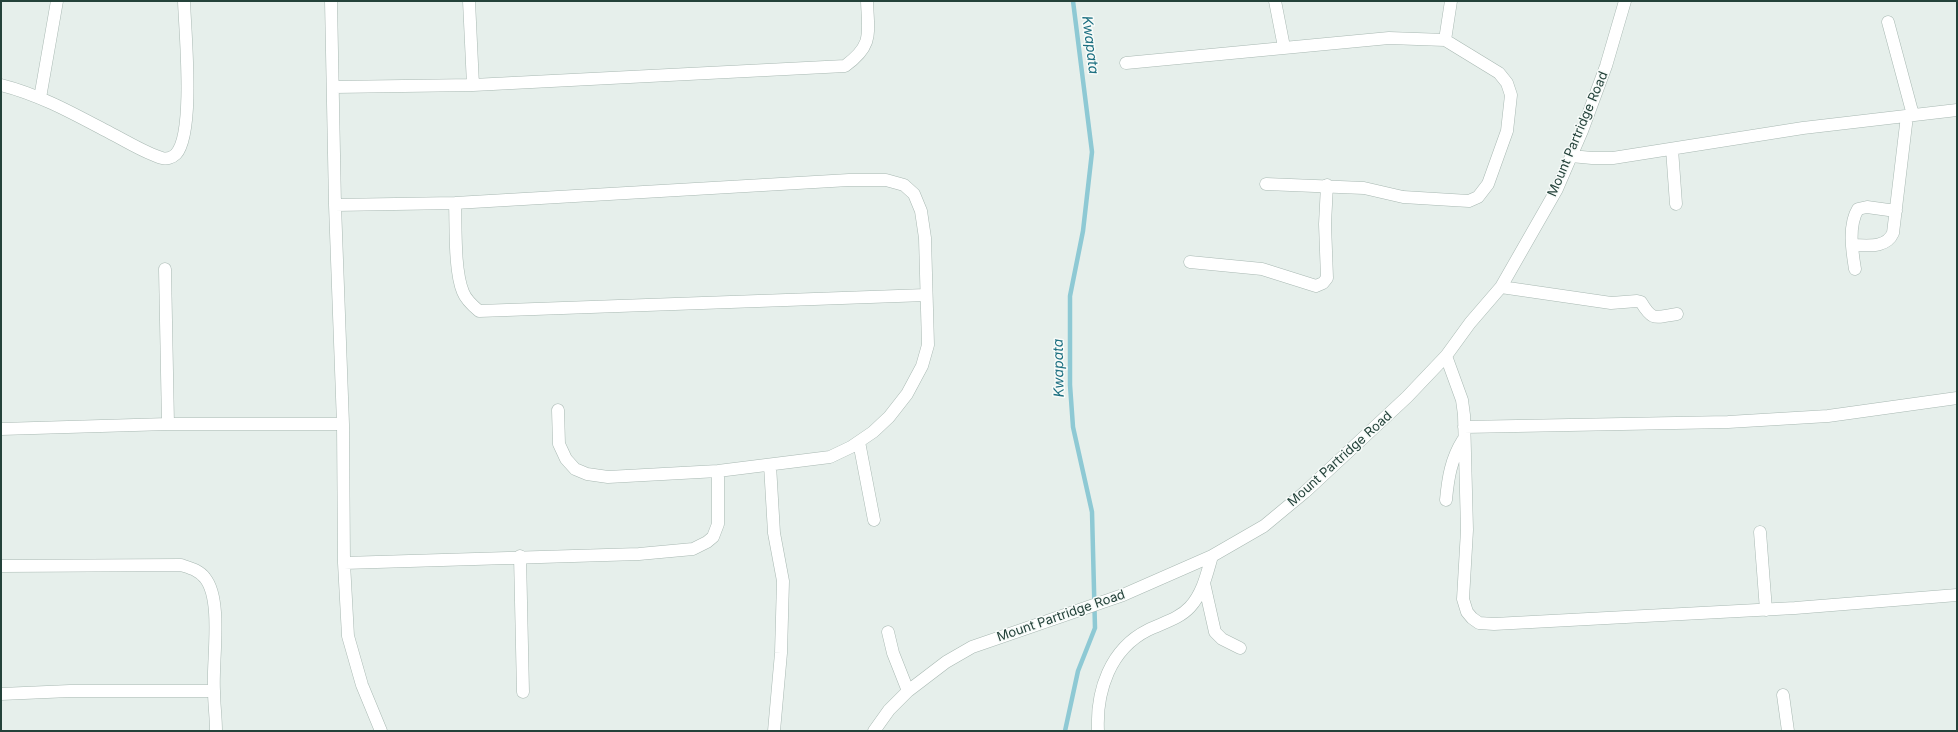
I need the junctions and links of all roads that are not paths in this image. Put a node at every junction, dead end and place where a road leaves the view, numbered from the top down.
1 (57, 1) edge
2 (184, 1) edge
3 (332, 1) edge
4 (469, 1) edge
5 (867, 1) edge
6 (1275, 1) edge
7 (1451, 1) edge
8 (1625, 1) edge
9 (1888, 22) dead end
10 (1445, 40) junction
11 (1284, 47) junction
12 (1126, 63) dead end
13 (1, 85) edge
14 (473, 85) junction
15 (334, 87) junction
16 (40, 98) junction
17 (1957, 110) edge
18 (1910, 115) junction
19 (1672, 149) junction
20 (1571, 156) junction
21 (1266, 184) dead end
22 (1327, 185) junction
23 (455, 203) junction
24 (1676, 204) dead end
25 (335, 205) junction
26 (1896, 211) junction
27 (1852, 245) junction
28 (1190, 262) dead end
29 (165, 269) dead end
30 (1855, 269) dead end
31 (1501, 287) junction
32 (926, 295) junction
33 (1676, 314) dead end
34 (1446, 356) junction
35 (1957, 398) edge
36 (558, 410) dead end
37 (168, 424) junction
38 (342, 424) junction
39 (1464, 427) junction
40 (1, 429) edge
41 (1464, 439) junction
42 (858, 442) junction
43 (770, 465) junction
44 (718, 471) junction
45 (1446, 500) dead end
46 (874, 520) dead end
47 (1760, 532) dead end
48 (520, 556) junction
49 (1212, 556) junction
50 (344, 563) junction
51 (1, 566) edge
52 (1204, 583) junction
53 (1957, 595) edge
54 (1766, 610) junction
55 (888, 632) dead end
56 (1240, 648) dead end
57 (214, 691) junction
58 (908, 691) junction
59 (523, 692) dead end
60 (1, 694) edge
61 (1783, 695) dead end
62 (216, 731) edge
63 (381, 731) edge
64 (774, 731) edge
65 (874, 731) edge
66 (1098, 731) edge
67 (1788, 731) edge

1 - 16 street
2 - 16 street
3 - 15 street
4 - 14 street
5 - 14 street
6 - 11 street
7 - 10 street
8 - 20 street, Mount Partridge Road
9 - 18 street
10 - 11 street
10 - 22 street
11 - 12 street
13 - 16 street
14 - 15 street
15 - 25 street
17 - 18 street
18 - 19 street
18 - 26 street
19 - 20 street
19 - 24 street
20 - 31 street, Mount Partridge Road
21 - 22 street
22 - 28 street
23 - 25 street
23 - 32 street
23 - 32 street
25 - 38 street
26 - 27 street
26 - 27 street
27 - 30 street
29 - 37 street
31 - 33 street
31 - 34 street, Mount Partridge Road
32 - 42 street
34 - 39 street
34 - 49 street, Mount Partridge Road
35 - 39 street
36 - 44 street
37 - 38 street
37 - 40 street
38 - 50 street
39 - 41 street
41 - 45 street
41 - 54 street
42 - 43 street
42 - 46 street
43 - 44 street
43 - 64 street
44 - 48 street
47 - 54 street
48 - 50 street
48 - 59 street
49 - 52 street
49 - 58 street, Mount Partridge Road
50 - 63 street
51 - 57 street
52 - 56 street
52 - 66 street
53 - 54 street
55 - 58 street
57 - 60 street
57 - 62 street
58 - 65 street, Mount Partridge Road
61 - 67 street

